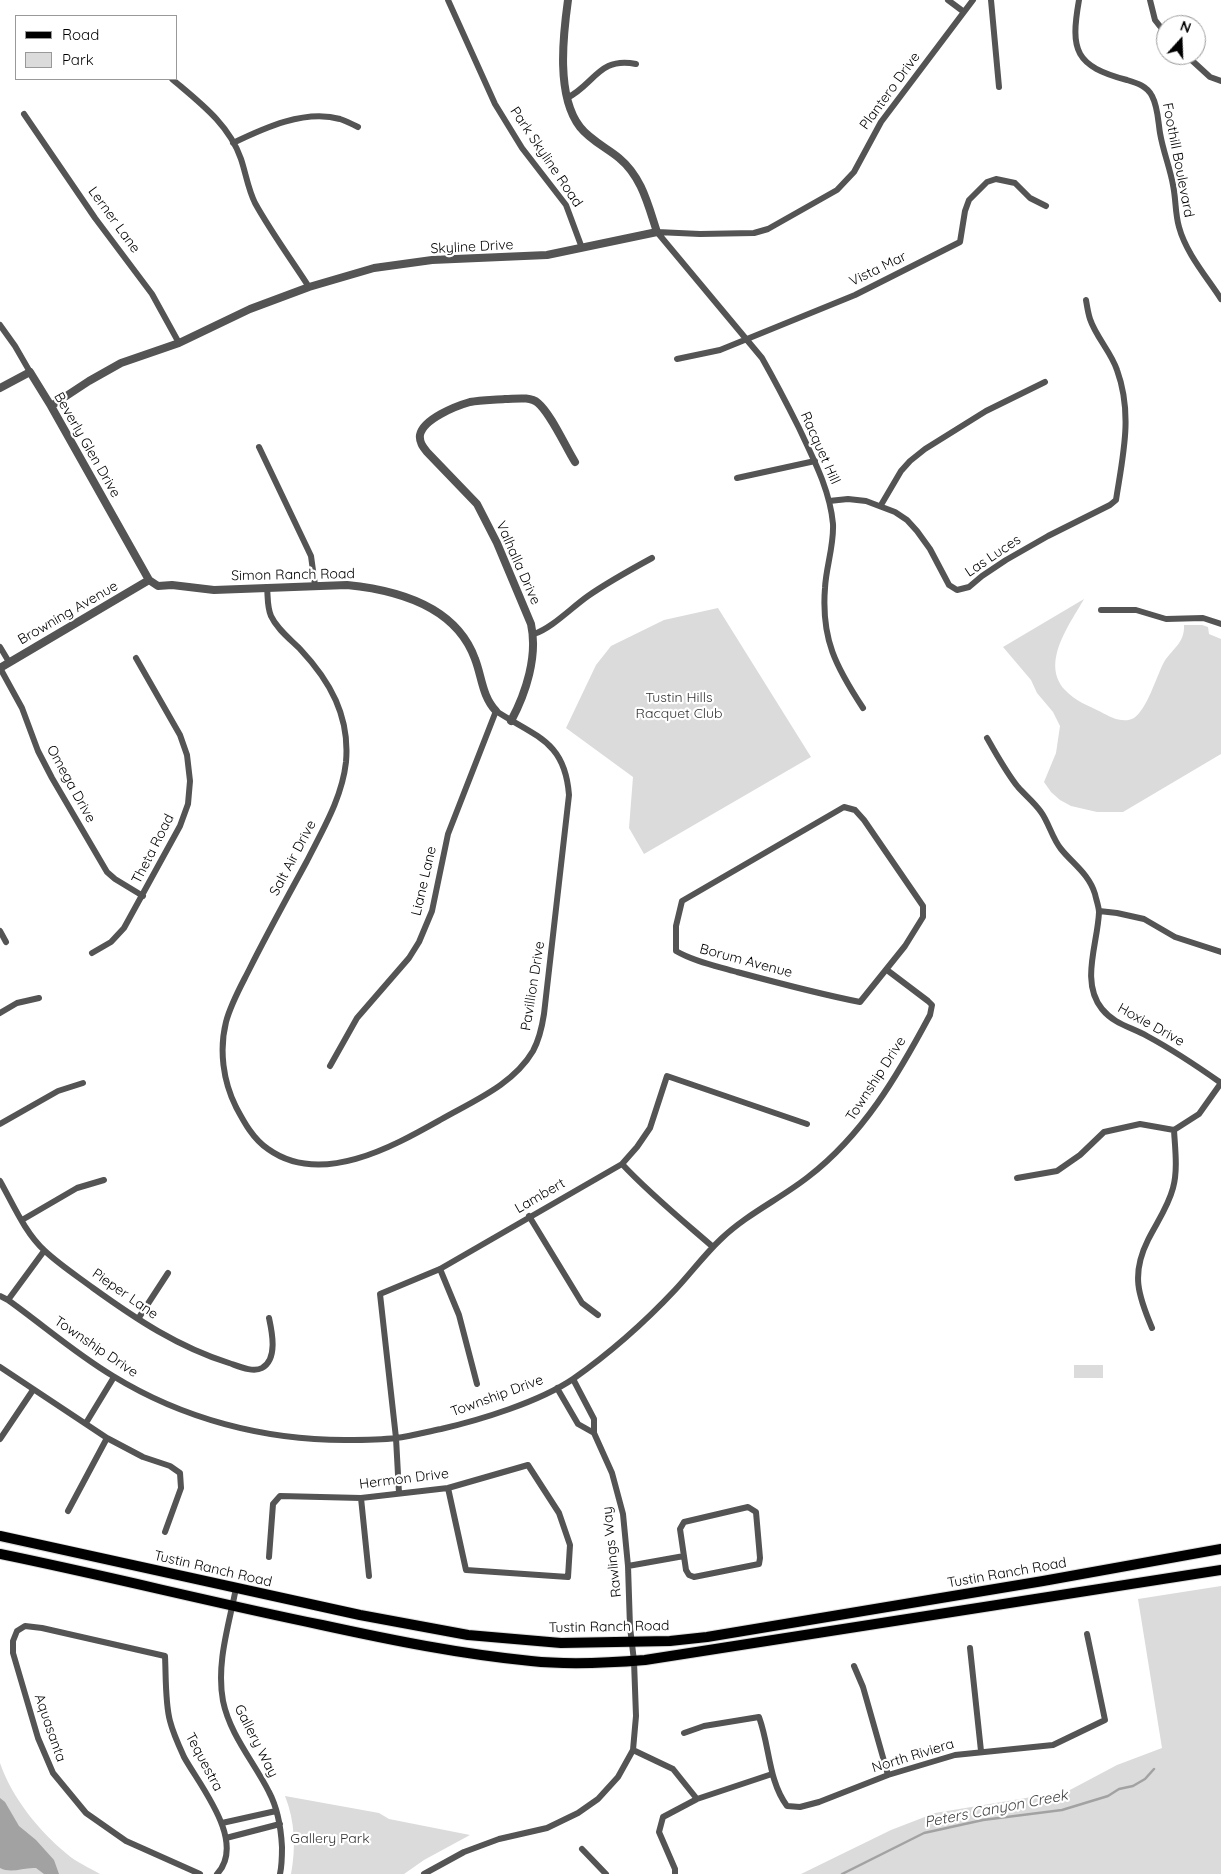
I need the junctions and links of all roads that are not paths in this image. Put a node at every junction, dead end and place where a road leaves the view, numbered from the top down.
1 (448, 0) edge
2 (568, 0) edge
3 (948, 0) edge
4 (973, 0) edge
5 (991, 0) edge
6 (1079, 0) edge
7 (1150, 0) edge
8 (964, 12) junction
9 (1156, 21) edge
10 (636, 64) dead end
11 (1197, 65) edge
12 (173, 80) edge
13 (1221, 81) edge
14 (999, 87) dead end
15 (567, 98) junction
16 (24, 114) dead end
17 (358, 127) dead end
18 (233, 143) junction
19 (1046, 206) dead end
20 (657, 232) junction
21 (582, 248) junction
22 (309, 287) junction
23 (1221, 299) edge
24 (1086, 300) dead end
25 (0, 325) edge
26 (747, 338) junction
27 (179, 343) junction
28 (676, 359) dead end
29 (30, 372) junction
30 (1045, 382) dead end
31 (0, 388) edge
32 (51, 406) junction
33 (259, 447) dead end
34 (815, 461) junction
35 (574, 462) dead end
36 (737, 478) dead end
37 (829, 501) junction
38 (881, 505) junction
39 (652, 558) dead end
40 (149, 580) junction
41 (315, 585) junction
42 (267, 587) junction
43 (1100, 610) dead end
44 (1221, 624) edge
45 (534, 634) junction
46 (0, 647) edge
47 (136, 658) dead end
48 (9, 662) junction
49 (0, 668) edge
50 (863, 708) dead end
51 (496, 711) junction
52 (511, 721) junction
53 (987, 738) dead end
54 (143, 896) junction
55 (1099, 912) junction
56 (0, 931) edge
57 (6, 942) dead end
58 (1221, 952) edge
59 (92, 953) dead end
60 (887, 970) junction
61 (39, 998) dead end
62 (0, 1013) edge
63 (330, 1066) dead end
64 (83, 1083) dead end
65 (1221, 1083) edge
66 (0, 1124) edge
67 (807, 1124) dead end
68 (1174, 1130) junction
69 (262, 1146) joint
70 (622, 1164) junction
71 (1017, 1178) dead end
72 (104, 1180) dead end
73 (0, 1181) edge
74 (529, 1216) junction
75 (22, 1220) junction
76 (713, 1247) junction
77 (44, 1251) junction
78 (440, 1269) junction
79 (168, 1273) dead end
80 (0, 1296) edge
81 (8, 1300) junction
82 (598, 1315) dead end
83 (269, 1318) dead end
84 (138, 1319) junction
85 (1152, 1328) dead end
86 (0, 1367) edge
87 (114, 1377) junction
88 (573, 1379) junction
89 (477, 1384) dead end
90 (557, 1388) junction
91 (32, 1390) junction
92 (86, 1423) junction
93 (594, 1433) junction
94 (0, 1438) edge
95 (107, 1438) junction
96 (396, 1438) junction
97 (448, 1488) junction
98 (400, 1493) junction
99 (361, 1498) junction
100 (68, 1511) dead end
101 (166, 1532) dead end
102 (0, 1536) edge
103 (1221, 1549) edge
104 (0, 1554) edge
105 (684, 1556) junction
106 (268, 1557) dead end
107 (628, 1566) junction
108 (1221, 1570) edge
109 (370, 1576) dead end
110 (236, 1588) junction
111 (232, 1607) junction
112 (1087, 1634) dead end
113 (633, 1643) junction
114 (970, 1648) dead end
115 (164, 1656) joint
116 (634, 1661) junction
117 (854, 1666) dead end
118 (684, 1733) dead end
119 (633, 1750) junction
120 (981, 1752) junction
121 (772, 1774) junction
122 (888, 1775) junction
123 (697, 1799) junction
124 (276, 1811) junction
125 (222, 1823) junction
126 (280, 1824) junction
127 (226, 1838) junction
128 (582, 1848) dead end
129 (200, 1874) edge
130 (217, 1874) edge
131 (280, 1874) edge
132 (424, 1874) edge
133 (606, 1874) edge
134 (675, 1874) edge

1 - 21 street, Park Skyline Road
2 - 15 street
3 - 8 street
4 - 8 street, Plantero Drive
5 - 14 street
6 - 23 street, Foothill Boulevard
7 - 9 street
8 - 20 street, Plantero Drive
10 - 15 street
11 - 13 street
12 - 18 street
15 - 20 street
16 - 27 street, Lerner Lane
17 - 18 street
18 - 22 street
19 - 26 street, Vista Mar
20 - 21 street, Skyline Drive
20 - 26 street, Racquet Hill
21 - 22 street, Skyline Drive
22 - 27 street, Skyline Drive
24 - 38 street, Las Luces
25 - 29 street, Beverly Glen Drive
26 - 28 street, Vista Mar
26 - 34 street, Racquet Hill
27 - 32 street, Skyline Drive
29 - 31 street
29 - 32 street, Beverly Glen Drive
30 - 38 street
32 - 40 street, Beverly Glen Drive
33 - 41 street
34 - 36 street
34 - 37 street, Racquet Hill
35 - 45 street, Valhalla Drive
37 - 38 street, Las Luces
37 - 50 street, Racquet Hill
39 - 45 street
40 - 42 street, Simon Ranch Road
40 - 48 street, Browning Avenue
41 - 42 street, Simon Ranch Road
41 - 51 street, Simon Ranch Road
42 - 69 street, Salt Air Drive
43 - 44 street
45 - 52 street, Valhalla Drive
46 - 48 street
47 - 54 street, Theta Road
48 - 49 street, Browning Avenue
49 - 54 street, Omega Drive
51 - 52 street, Pavillion Drive
51 - 63 street, Liane Lane
52 - 69 street, Pavillion Drive
53 - 55 street, Hoxie Drive
54 - 59 street, Theta Road
55 - 58 street
55 - 65 street, Hoxie Drive
56 - 57 street
60 - 60 street, Borum Avenue
60 - 76 street, Township Drive
61 - 62 street
64 - 66 street
65 - 68 street
67 - 70 street, Lambert
68 - 71 street
68 - 85 street
70 - 74 street, Lambert
70 - 76 street
72 - 75 street
73 - 75 street, Pieper Lane
74 - 78 street, Lambert
74 - 82 street
75 - 77 street, Pieper Lane
76 - 88 street, Township Drive
77 - 81 street
77 - 84 street, Pieper Lane
78 - 89 street
78 - 96 street, Lambert
79 - 84 street
80 - 81 street, Township Drive
81 - 87 street, Township Drive
83 - 84 street, Pieper Lane
86 - 91 street
87 - 92 street
87 - 96 street, Township Drive
88 - 90 street, Township Drive
88 - 93 street, Rawlings Way
90 - 93 street, Rawlings Way
90 - 96 street, Township Drive
91 - 92 street
91 - 94 street
92 - 95 street
93 - 107 street, Rawlings Way
95 - 100 street
95 - 101 street
96 - 98 street
97 - 97 street, Hermon Drive
97 - 98 street, Hermon Drive
98 - 99 street, Hermon Drive
99 - 106 street, Hermon Drive
99 - 109 street
102 - 110 main road, Tustin Ranch Road
103 - 113 main road, Tustin Ranch Road
104 - 111 main road
105 - 105 street
105 - 107 street
107 - 113 street, Rawlings Way
108 - 116 main road
110 - 111 street, Gallery Way
110 - 113 main road, Tustin Ranch Road
111 - 116 main road
111 - 124 street, Gallery Way
112 - 120 street, North Riviera
113 - 116 street, Rawlings Way
114 - 120 street
115 - 125 street, Tequestra
115 - 129 street, Aquasanta
116 - 119 street, Rawlings Way
117 - 122 street
118 - 121 street
119 - 123 street
119 - 132 street, Rawlings Way
120 - 122 street, North Riviera
121 - 122 street, North Riviera
121 - 123 street
123 - 134 street
124 - 125 street
124 - 126 street, Gallery Way
125 - 127 street, Tequestra
126 - 127 street
126 - 131 street, Gallery Way
127 - 130 street, Tequestra
128 - 133 street

